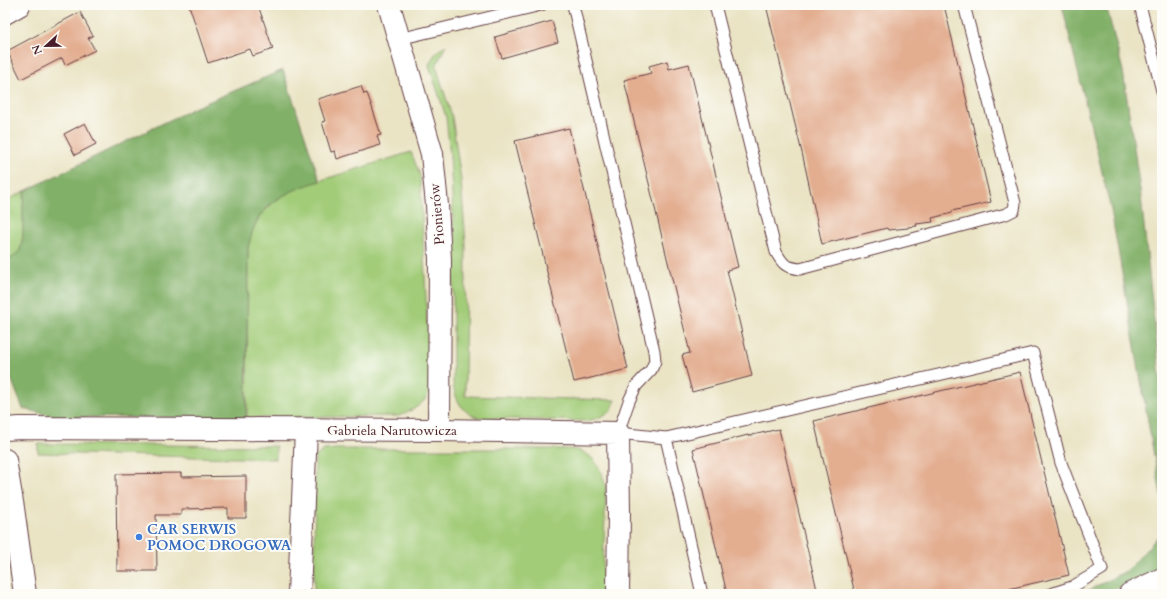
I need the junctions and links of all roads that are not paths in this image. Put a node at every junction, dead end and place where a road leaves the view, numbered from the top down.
1 (19, 5) edge
2 (388, 5) edge
3 (541, 5) edge
4 (573, 5) edge
5 (715, 5) edge
6 (964, 5) edge
7 (1140, 5) edge
8 (5, 13) edge
9 (399, 39) junction
10 (1162, 91) edge
11 (5, 430) edge
12 (306, 430) junction
13 (439, 430) junction
14 (618, 433) junction
15 (666, 438) junction
16 (5, 460) edge
17 (1162, 579) edge
18 (25, 594) edge
19 (299, 594) edge
20 (618, 594) edge
21 (702, 594) edge
22 (1051, 594) edge
23 (1130, 594) edge

1 - 8 street
2 - 9 street, Pionierów
3 - 9 lane
4 - 14 lane
5 - 6 lane
7 - 10 lane
9 - 13 street, Pionierów
11 - 12 street, Gabriela Narutowicza
12 - 13 street, Gabriela Narutowicza
12 - 19 street
13 - 14 street, Gabriela Narutowicza
14 - 15 lane
14 - 20 street
15 - 21 lane
15 - 22 lane
16 - 18 street
17 - 23 street

